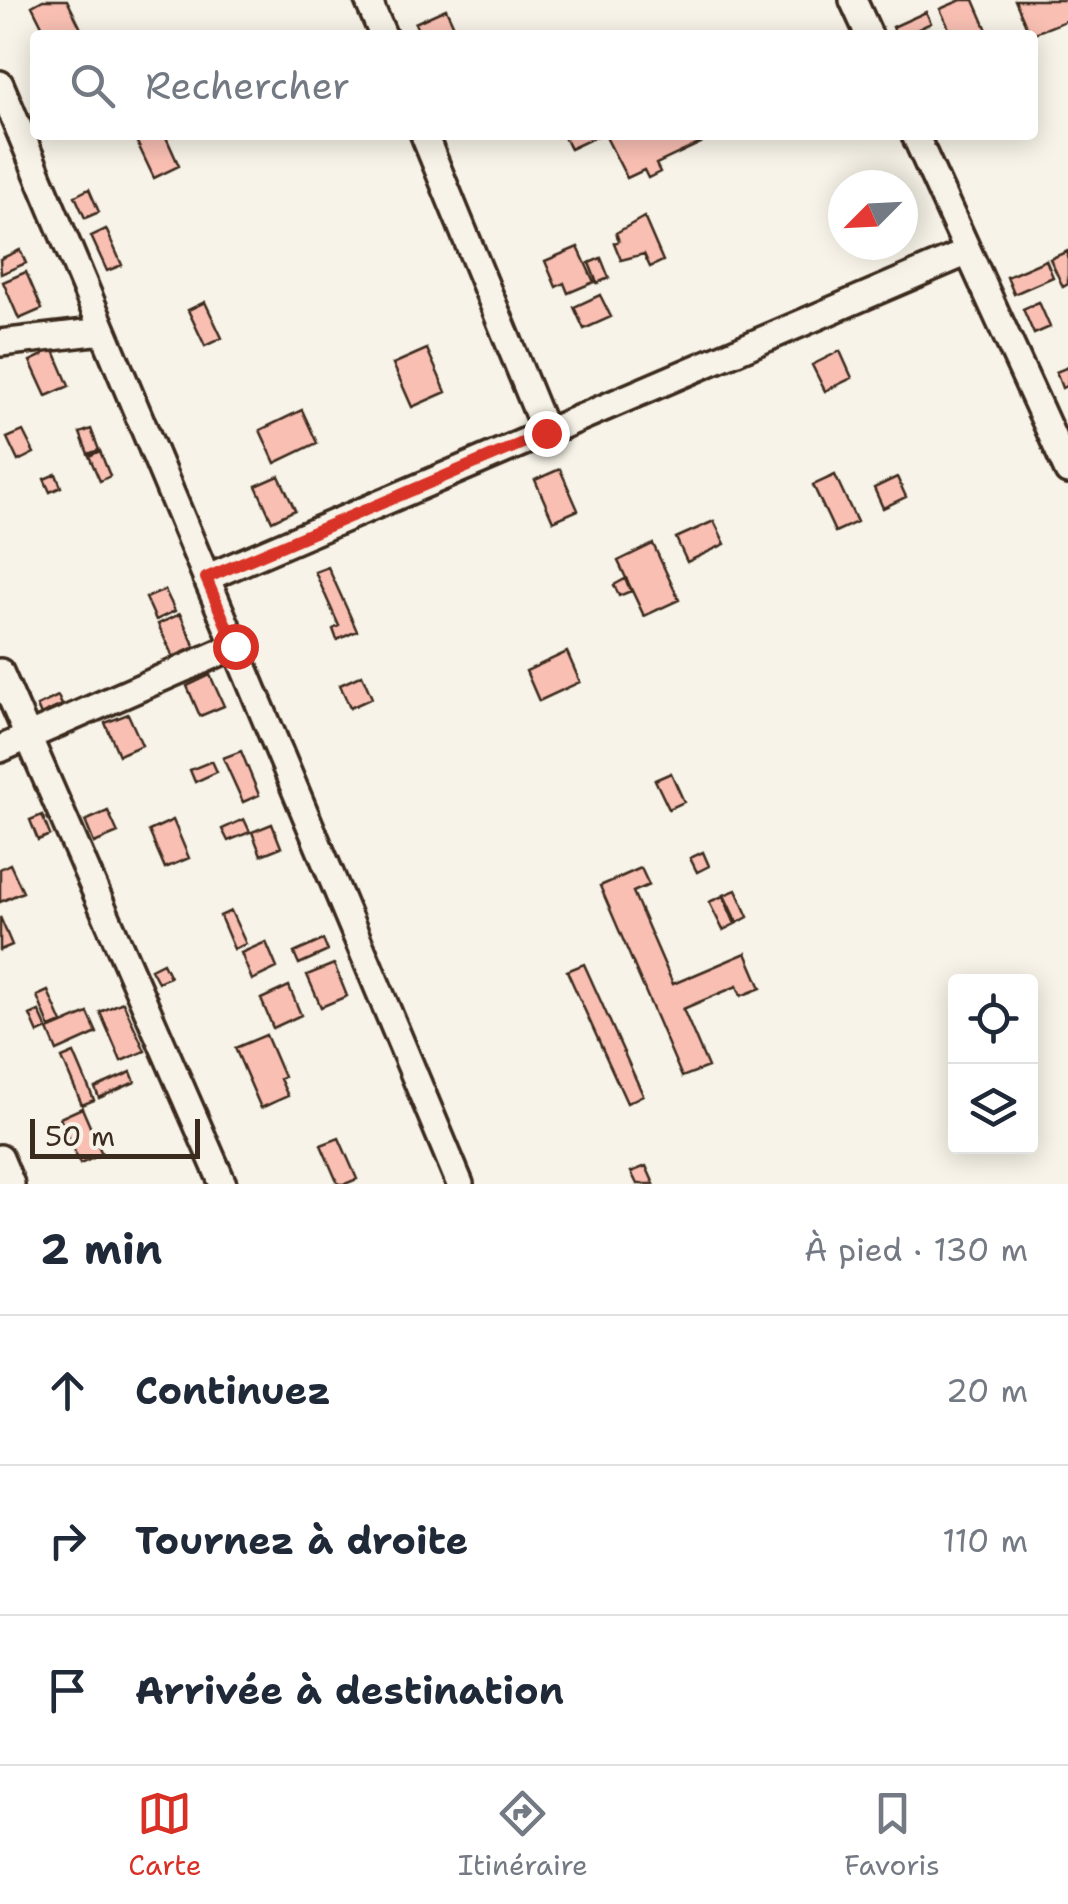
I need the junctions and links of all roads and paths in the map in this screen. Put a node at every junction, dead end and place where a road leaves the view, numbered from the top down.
1 (368, 0) edge
2 (853, 0) edge
3 (380, 30) edge
4 (867, 30) edge
5 (0, 84) edge
6 (426, 140) edge
7 (916, 140) edge
8 (968, 252) junction
9 (104, 331) junction
10 (0, 344) edge
11 (546, 433) junction
12 (1068, 471) edge
13 (206, 578) junction
14 (235, 646) junction
15 (0, 672) edge
16 (28, 736) junction
17 (0, 749) edge
18 (0, 1158) edge
19 (11, 1184) edge
20 (224, 1184) edge
21 (460, 1184) edge

1 - 3 street
2 - 4 street
5 - 9 street
6 - 11 street
7 - 8 street
8 - 11 street
8 - 12 street
9 - 10 street
9 - 13 street
11 - 13 street
13 - 14 street
14 - 16 street
14 - 21 street
15 - 16 street
16 - 17 street
16 - 20 street
18 - 19 street

